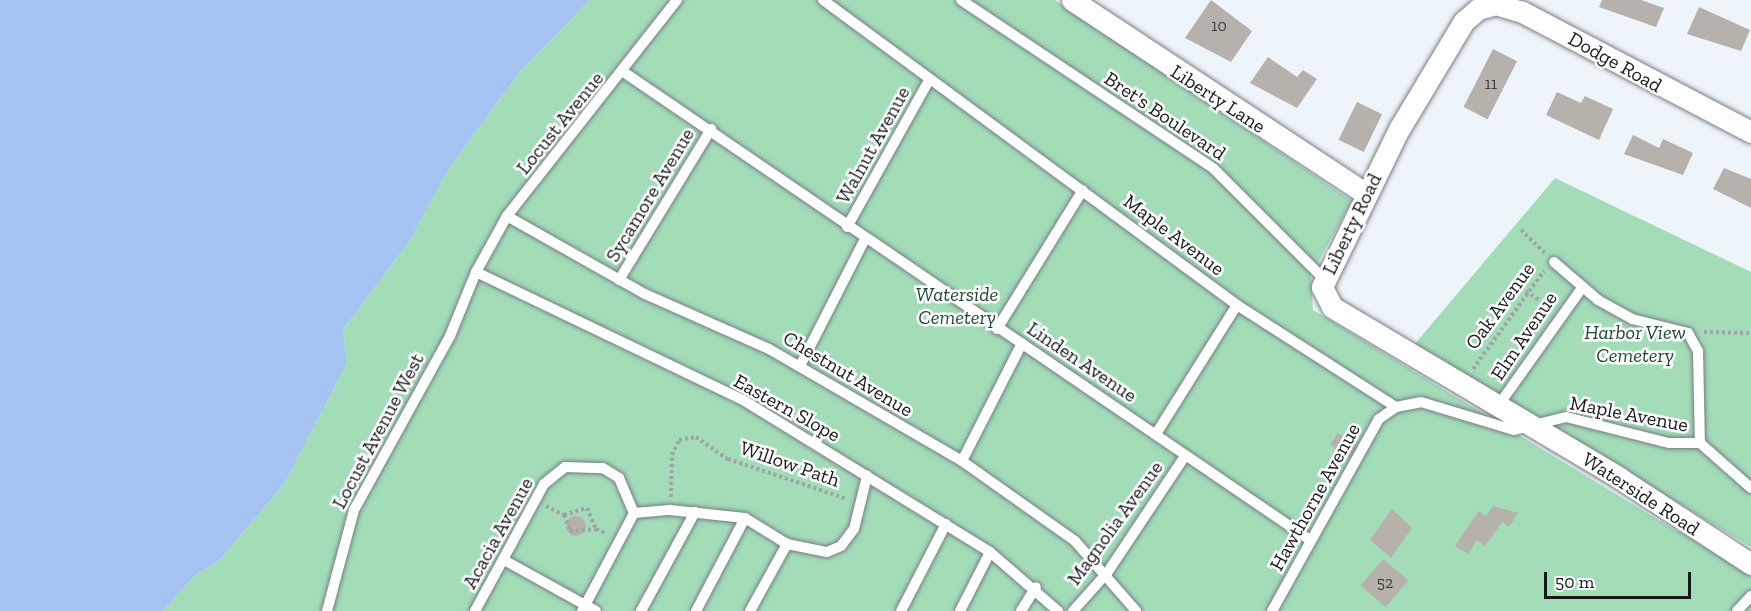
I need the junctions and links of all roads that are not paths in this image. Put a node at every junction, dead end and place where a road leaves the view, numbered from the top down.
1 (677, 0) edge
2 (823, 0) edge
3 (1072, 0) edge
4 (964, 2) edge
5 (1478, 9) joint
6 (625, 73) junction
7 (929, 80) junction
8 (711, 129) junction
9 (1751, 132) edge
10 (1083, 190) junction
11 (1366, 194) junction
12 (507, 216) junction
13 (847, 227) junction
14 (865, 239) junction
15 (1554, 262) road end
16 (476, 272) junction
17 (619, 280) junction
18 (1324, 280) junction
19 (1582, 288) junction
20 (1237, 305) junction
21 (997, 329) junction
22 (1022, 343) junction
23 (800, 366) junction
24 (1498, 406) junction
25 (1396, 407) junction
26 (1530, 425) junction
27 (1156, 434) junction
28 (1700, 443) junction
29 (1185, 456) junction
30 (962, 461) junction
31 (867, 476) junction
32 (1751, 488) edge
33 (695, 512) junction
34 (634, 513) junction
35 (745, 518) junction
36 (946, 524) junction
37 (1310, 540) junction
38 (787, 544) junction
39 (990, 552) junction
40 (504, 560) junction
41 (1751, 564) edge
42 (1107, 573) junction
43 (1036, 587) junction
44 (1751, 596) edge
45 (583, 608) edge
46 (327, 611) edge
47 (475, 611) edge
48 (596, 611) edge
49 (641, 611) edge
50 (696, 611) edge
51 (750, 611) edge
52 (901, 611) edge
53 (960, 611) edge
54 (1021, 611) edge
55 (1058, 611) edge
56 (1073, 611) edge
57 (1136, 611) edge
58 (1272, 611) edge
59 (1737, 611) edge

1 - 6 lane, Locust Avenue
2 - 7 lane, Maple Avenue
3 - 11 street, Liberty Lane
4 - 18 lane, Bret's Boulevard
5 - 9 street, Dodge Road
5 - 11 street, Liberty Road
6 - 8 lane, Linden Avenue
6 - 12 lane, Locust Avenue
7 - 10 lane, Maple Avenue
7 - 13 lane, Walnut Avenue
8 - 13 lane, Linden Avenue
8 - 17 lane, Sycamore Avenue
10 - 20 lane, Maple Avenue
10 - 21 lane
11 - 18 street, Liberty Road
12 - 16 lane, Locust Avenue
12 - 17 lane, Chestnut Avenue
13 - 14 lane, Linden Avenue
14 - 21 lane, Linden Avenue
14 - 23 lane
15 - 19 lane
16 - 31 lane, Eastern Slope
16 - 46 lane, Locust Avenue West
17 - 23 lane, Chestnut Avenue
18 - 24 street, Liberty Road
19 - 24 lane, Elm Avenue
19 - 28 lane
20 - 25 lane, Maple Avenue
20 - 27 lane
21 - 22 lane, Linden Avenue
22 - 27 lane, Linden Avenue
22 - 30 lane
23 - 30 lane, Chestnut Avenue
24 - 26 street, Liberty Road
25 - 26 lane
25 - 37 lane, Hawthorne Avenue
26 - 28 lane, Maple Avenue
26 - 41 street, Waterside Road
27 - 29 lane, Linden Avenue
28 - 32 lane
29 - 37 lane, Linden Avenue
29 - 42 lane, Magnolia Avenue
30 - 42 lane, Chestnut Avenue
31 - 36 lane, Eastern Slope
31 - 38 lane
33 - 34 lane
33 - 35 lane
33 - 49 lane
34 - 40 lane, Acacia Avenue
34 - 45 lane
35 - 38 lane
35 - 50 lane
36 - 39 lane, Eastern Slope
36 - 52 lane
37 - 58 lane, Hawthorne Avenue
38 - 51 lane
39 - 43 lane, Eastern Slope
39 - 53 lane
40 - 45 lane
40 - 47 lane, Acacia Avenue
42 - 56 lane, Magnolia Avenue
42 - 57 lane, Chestnut Avenue
43 - 54 lane
43 - 55 lane, Eastern Slope
44 - 59 lane
45 - 48 lane

